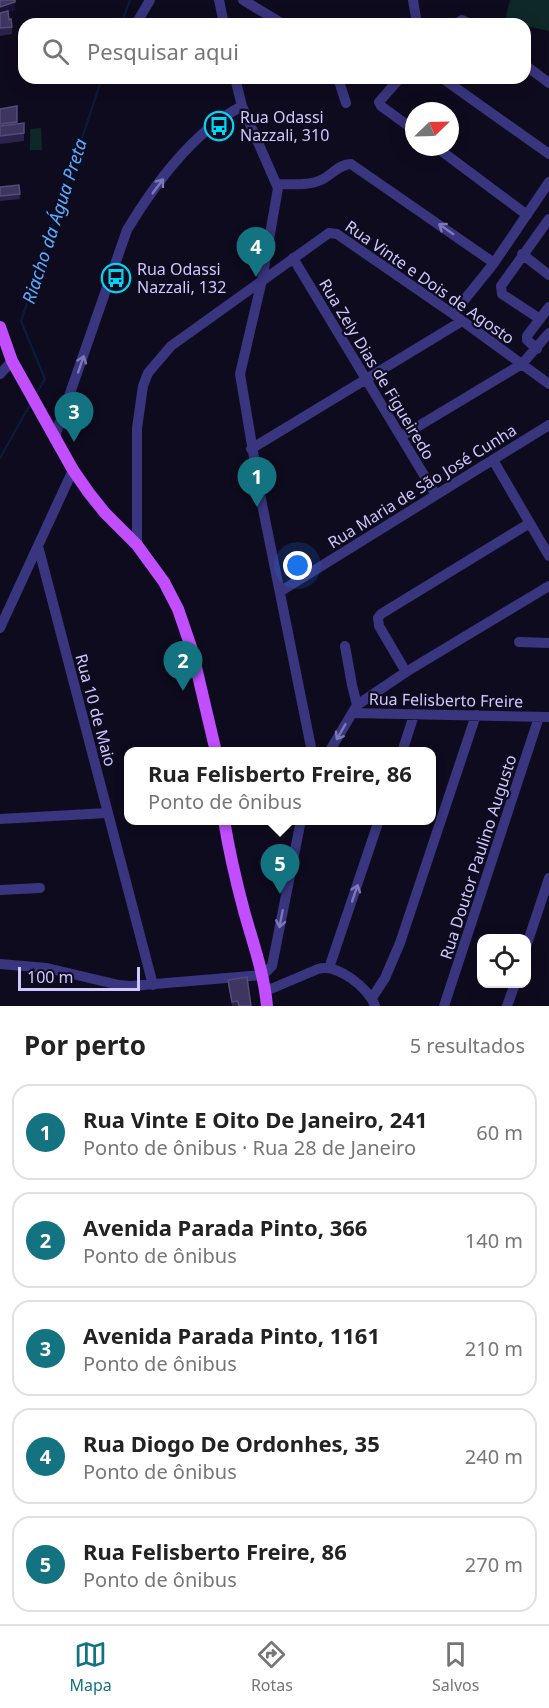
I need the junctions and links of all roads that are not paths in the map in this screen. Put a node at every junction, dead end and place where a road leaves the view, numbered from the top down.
1 (150, 0) edge
2 (219, 0) edge
3 (243, 0) edge
4 (404, 0) edge
5 (413, 3) edge
6 (140, 18) edge
7 (223, 18) edge
8 (273, 18) edge
9 (416, 18) edge
10 (531, 70) edge
11 (549, 83) edge
12 (236, 84) edge
13 (340, 84) edge
14 (395, 84) edge
15 (450, 84) edge
16 (346, 103) dead end
17 (242, 106) junction
18 (405, 123) edge
19 (549, 154) edge
20 (448, 156) edge
21 (549, 182) edge
22 (277, 184) junction
23 (527, 215) junction
24 (549, 219) edge
25 (522, 254) junction
26 (293, 258) junction
27 (494, 263) junction
28 (549, 275) edge
29 (262, 280) junction
30 (549, 307) edge
31 (458, 317) junction
32 (540, 319) junction
33 (0, 327) edge
34 (549, 333) edge
35 (537, 349) junction
36 (12, 361) junction
37 (522, 364) junction
38 (0, 374) edge
39 (367, 379) junction
40 (549, 384) edge
41 (549, 424) edge
42 (402, 436) junction
43 (54, 438) junction
44 (251, 449) junction
45 (493, 460) junction
46 (73, 470) junction
47 (436, 495) junction
48 (530, 523) junction
49 (136, 545) junction
50 (38, 546) junction
51 (549, 556) edge
52 (549, 585) edge
53 (281, 591) junction
54 (0, 628) edge
55 (519, 642) dead end
56 (549, 643) edge
57 (345, 646) dead end
58 (406, 672) junction
59 (355, 709) junction
60 (414, 715) junction
61 (476, 716) junction
62 (544, 717) edge
63 (215, 747) edge
64 (311, 747) edge
65 (332, 747) edge
66 (404, 747) edge
67 (107, 813) junction
68 (0, 819) edge
69 (225, 825) edge
70 (300, 825) edge
71 (377, 825) edge
72 (549, 878) edge
73 (40, 888) dead end
74 (0, 890) edge
75 (530, 934) edge
76 (0, 964) edge
77 (329, 968) junction
78 (263, 975) junction
79 (153, 985) junction
80 (514, 988) edge
81 (266, 991) junction
82 (374, 1002) edge
83 (267, 1006) edge
84 (444, 1006) edge
85 (507, 1006) edge

1 - 6 street
2 - 7 street
3 - 8 street
4 - 5 street
5 - 9 street
10 - 11 street
12 - 17 street
13 - 16 street
14 - 18 street
15 - 19 street
17 - 22 street
43 -> 17 street
20 - 23 street
21 - 23 street
27 -> 22 street
22 - 29 street
23 - 27 street
24 - 25 street
25 - 28 street
25 - 32 street
26 - 29 street, Rua Vinte e Dois de Agosto
26 - 31 street, Rua Vinte e Dois de Agosto
26 - 39 street, Rua Zely Dias de Figueiredo
27 - 31 street
29 - 44 street
29 - 49 street, Rua Vinte e Dois de Agosto
30 - 32 street
31 - 37 street, Rua Vinte e Dois de Agosto
31 - 39 street
32 - 35 street
33 - 36 main road
34 - 35 street
35 - 37 street
36 - 38 street
36 - 43 main road
37 - 40 street, Rua Vinte e Dois de Agosto
37 - 42 street
39 - 42 street, Rua Zely Dias de Figueiredo
39 - 44 street
41 - 45 street, Rua Maria de São José Cunha
42 - 47 street, Rua Zely Dias de Figueiredo
43 - 46 main road
44 - 53 street
45 - 47 street, Rua Maria de São José Cunha
45 - 48 street
46 - 49 main road
46 - 50 street
47 - 53 street, Rua Maria de São José Cunha
48 - 51 street
48 - 58 street
49 - 63 main road
50 - 54 street
50 - 67 street, Rua 10 de Maio
52 - 58 street
53 - 64 street
55 - 56 street
57 - 59 street
58 - 59 street
59 - 60 street, Rua Felisberto Freire
59 -> 65 street, Rua Felisberto Freire
60 - 61 street, Rua Felisberto Freire
60 - 66 street
61 - 62 street, Rua Felisberto Freire
61 - 82 street
62 - 84 street, Rua Doutor Paulino Augusto
67 - 68 street
67 - 79 street, Rua 10 de Maio
69 - 78 main road
70 -> 78 street
77 -> 71 street
72 - 75 street
73 - 74 street
76 - 79 street
77 - 81 street
77 - 82 street
78 - 79 street
78 - 81 main road
80 - 85 street
81 - 83 main road

